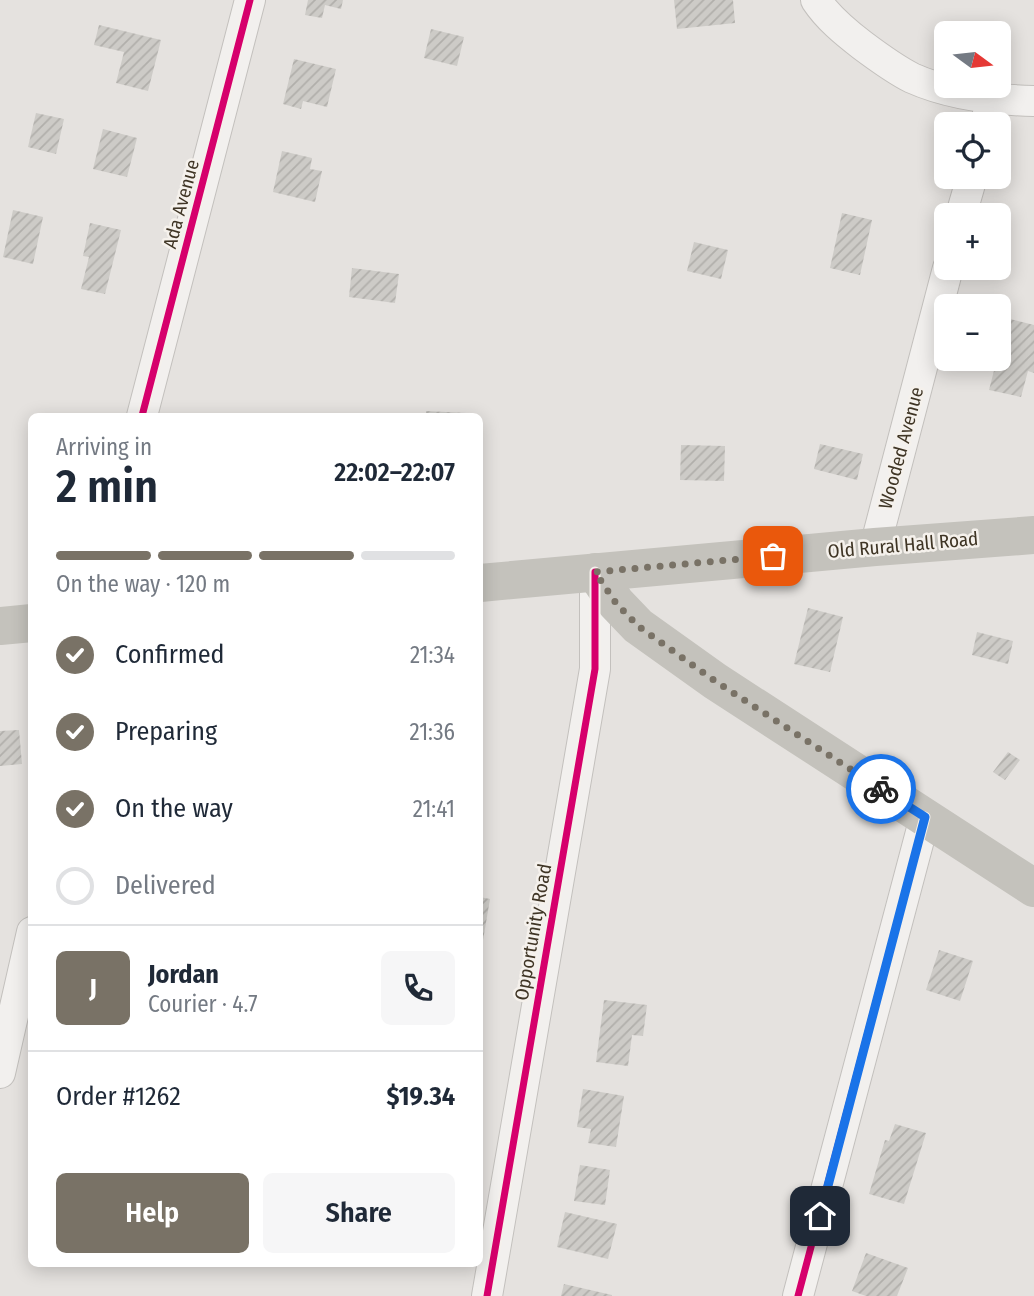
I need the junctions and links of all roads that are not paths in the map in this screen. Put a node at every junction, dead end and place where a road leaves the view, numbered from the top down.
1 (250, 0) edge
2 (816, 0) edge
3 (1034, 101) edge
4 (988, 112) edge
5 (945, 280) edge
6 (143, 413) edge
7 (1034, 535) edge
8 (875, 547) junction
9 (595, 572) junction
10 (483, 583) edge
11 (28, 623) edge
12 (0, 626) edge
13 (925, 817) junction
14 (1034, 888) edge
15 (28, 950) edge
16 (0, 1073) edge
17 (487, 1296) edge
18 (798, 1296) edge

1 - 6 street, Ada Avenue
2 - 4 street
3 - 4 street
5 - 8 street, Wooded Avenue
7 - 8 main road, Old Rural Hall Road
8 - 9 main road, Old Rural Hall Road
9 - 10 main road, Old Rural Hall Road
9 - 13 main road
9 - 17 street, Opportunity Road
11 - 12 main road
13 - 14 main road
13 - 18 street
15 - 16 street

